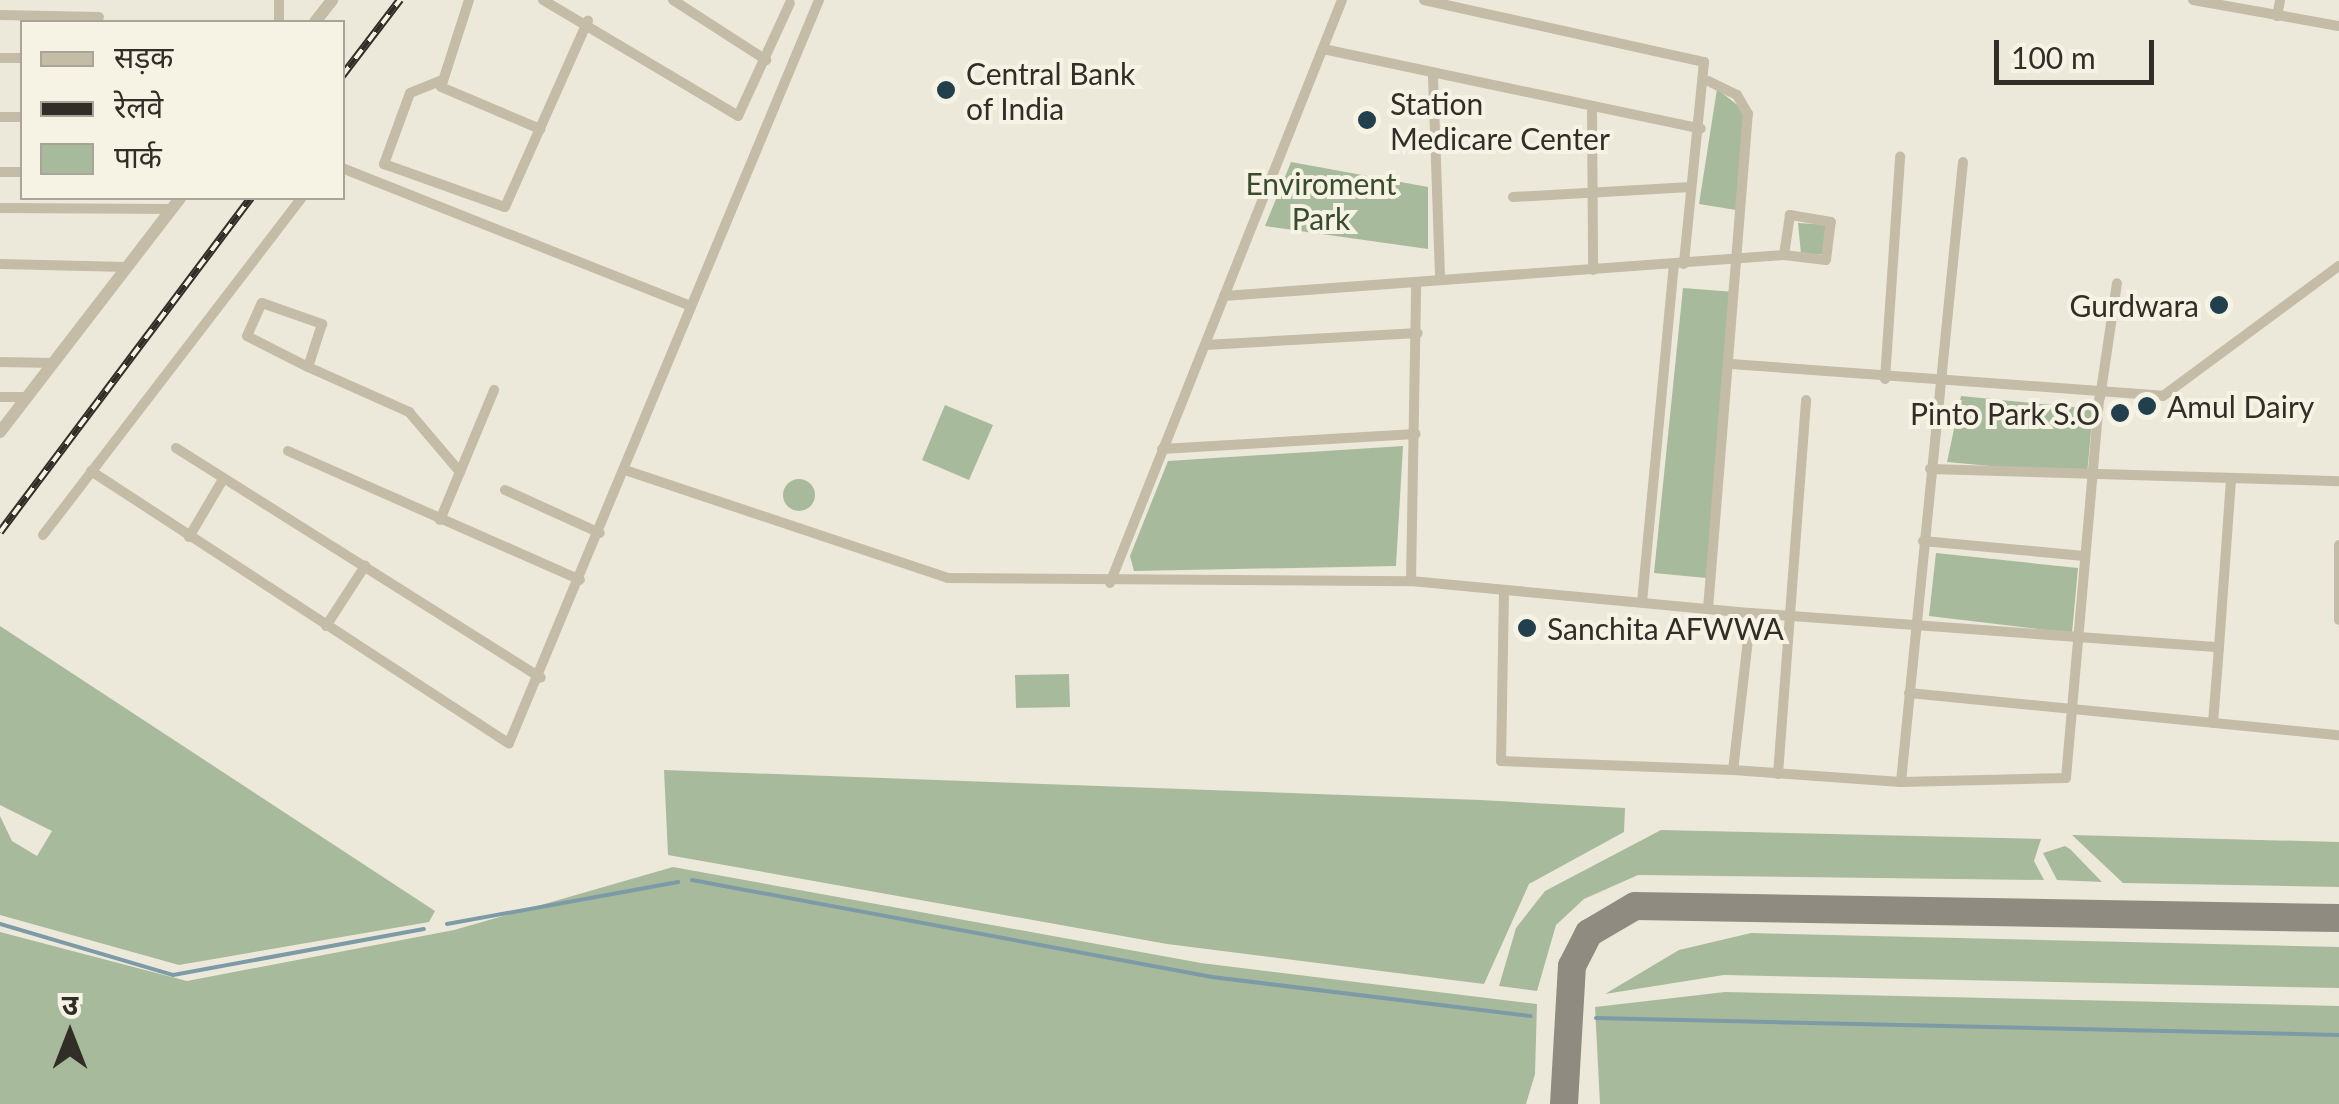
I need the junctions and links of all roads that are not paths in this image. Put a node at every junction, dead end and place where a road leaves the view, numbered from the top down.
1 (332, 0) edge
2 (469, 0) edge
3 (543, 0) edge
4 (673, 0) edge
5 (819, 0) edge
6 (1342, 0) edge
7 (1424, 0) edge
8 (2193, 0) edge
9 (2280, 0) edge
10 (788, 1) edge
11 (814, 12) junction
12 (0, 15) edge
13 (2277, 16) junction
14 (99, 17) dead end
15 (317, 20) edge
16 (588, 21) junction
17 (2339, 26) edge
18 (1323, 50) junction
19 (766, 60) junction
20 (1433, 76) junction
21 (440, 80) junction
22 (1708, 82) junction
23 (1592, 107) junction
24 (540, 129) junction
25 (1701, 129) junction
26 (1900, 157) dead end
27 (1964, 162) dead end
28 (345, 169) edge
29 (1691, 188) junction
30 (1591, 193) junction
31 (1513, 197) dead end
32 (300, 200) edge
33 (176, 203) edge
34 (0, 208) edge
35 (1784, 254) junction
36 (1734, 262) junction
37 (0, 264) edge
38 (1679, 265) junction
39 (2339, 266) edge
40 (127, 268) junction
41 (1593, 270) junction
42 (1440, 280) junction
43 (2117, 283) dead end
44 (1416, 284) junction
45 (1224, 296) junction
46 (690, 306) junction
47 (1418, 333) junction
48 (1205, 344) junction
49 (0, 362) edge
50 (53, 363) junction
51 (1731, 364) junction
52 (308, 367) junction
53 (1885, 379) junction
54 (1941, 385) junction
55 (494, 390) dead end
56 (0, 397) edge
57 (26, 398) junction
58 (2100, 398) junction
59 (1806, 400) dead end
60 (0, 432) edge
61 (1416, 434) junction
62 (176, 448) dead end
63 (1162, 449) junction
64 (288, 450) dead end
65 (1930, 469) junction
66 (91, 470) junction
67 (628, 471) junction
68 (460, 472) junction
69 (2092, 478) junction
70 (2231, 479) junction
71 (222, 481) junction
72 (2339, 481) edge
73 (505, 490) dead end
74 (440, 520) junction
75 (600, 533) junction
76 (42, 535) dead end
77 (189, 537) junction
78 (1923, 541) junction
79 (2339, 544) edge
80 (2084, 556) junction
81 (364, 566) junction
82 (580, 580) junction
83 (1410, 582) junction
84 (1110, 583) junction
85 (1504, 590) junction
86 (1642, 602) junction
87 (1708, 610) junction
88 (1751, 613) junction
89 (1794, 615) junction
90 (2339, 620) edge
91 (1916, 622) junction
92 (326, 626) junction
93 (2076, 637) junction
94 (2219, 647) junction
95 (541, 678) junction
96 (1909, 693) junction
97 (2071, 712) junction
98 (2213, 724) junction
99 (2339, 735) edge
100 (1733, 770) junction
101 (1778, 774) junction
102 (1902, 782) junction

1 - 15 street
2 - 21 street
3 - 16 street
4 - 19 street
5 - 11 street
6 - 18 street
7 - 22 street
8 - 13 street
9 - 13 street
10 - 11 street
10 - 19 street
11 - 46 street
12 - 14 street
13 - 17 street
16 - 19 street
16 - 24 street
18 - 20 street
18 - 45 street
20 - 23 street
20 - 42 street
21 - 24 street
21 - 24 street
22 - 25 street
22 - 36 street
23 - 25 street
23 - 30 street
25 - 29 street
26 - 53 street
27 - 54 street
28 - 46 street
29 - 30 street
29 - 38 street
30 - 31 street
30 - 41 street
32 - 66 street
33 - 34 street
33 - 40 street
35 - 35 street
35 - 36 street
36 - 38 street
36 - 51 street
37 - 40 street
38 - 41 street
38 - 86 street
39 - 58 street
40 - 50 street
41 - 42 street
42 - 44 street
43 - 58 street
44 - 45 street
44 - 47 street
45 - 48 street
46 - 67 street
47 - 48 street
47 - 61 street
48 - 63 street
49 - 50 street
50 - 57 street
51 - 53 street
51 - 87 street
52 - 52 street
52 - 68 street
53 - 54 street
54 - 58 street
54 - 65 street
55 - 68 street
56 - 57 street
57 - 60 street
58 - 69 street
59 - 89 street
61 - 63 street
61 - 83 street
62 - 71 street
63 - 84 street
64 - 74 street
65 - 69 street
65 - 78 street
66 - 76 street
66 - 77 street
67 - 75 street
67 - 84 street
68 - 74 street
69 - 70 street
69 - 80 street
70 - 72 street
70 - 94 street
71 - 77 street
71 - 81 street
73 - 75 street
74 - 82 street
75 - 82 street
77 - 92 street
78 - 80 street
78 - 91 street
79 - 90 street
80 - 93 street
81 - 92 street
81 - 95 street
82 - 95 street
83 - 84 street
83 - 85 street
85 - 86 street
85 - 100 street
86 - 87 street
87 - 88 street
88 - 89 street
88 - 100 street
89 - 91 street
89 - 101 street
91 - 93 street
91 - 96 street
92 - 95 street
93 - 94 street
93 - 97 street
94 - 98 street
96 - 97 street
96 - 102 street
97 - 98 street
97 - 102 street
98 - 99 street
100 - 101 street
101 - 102 street

